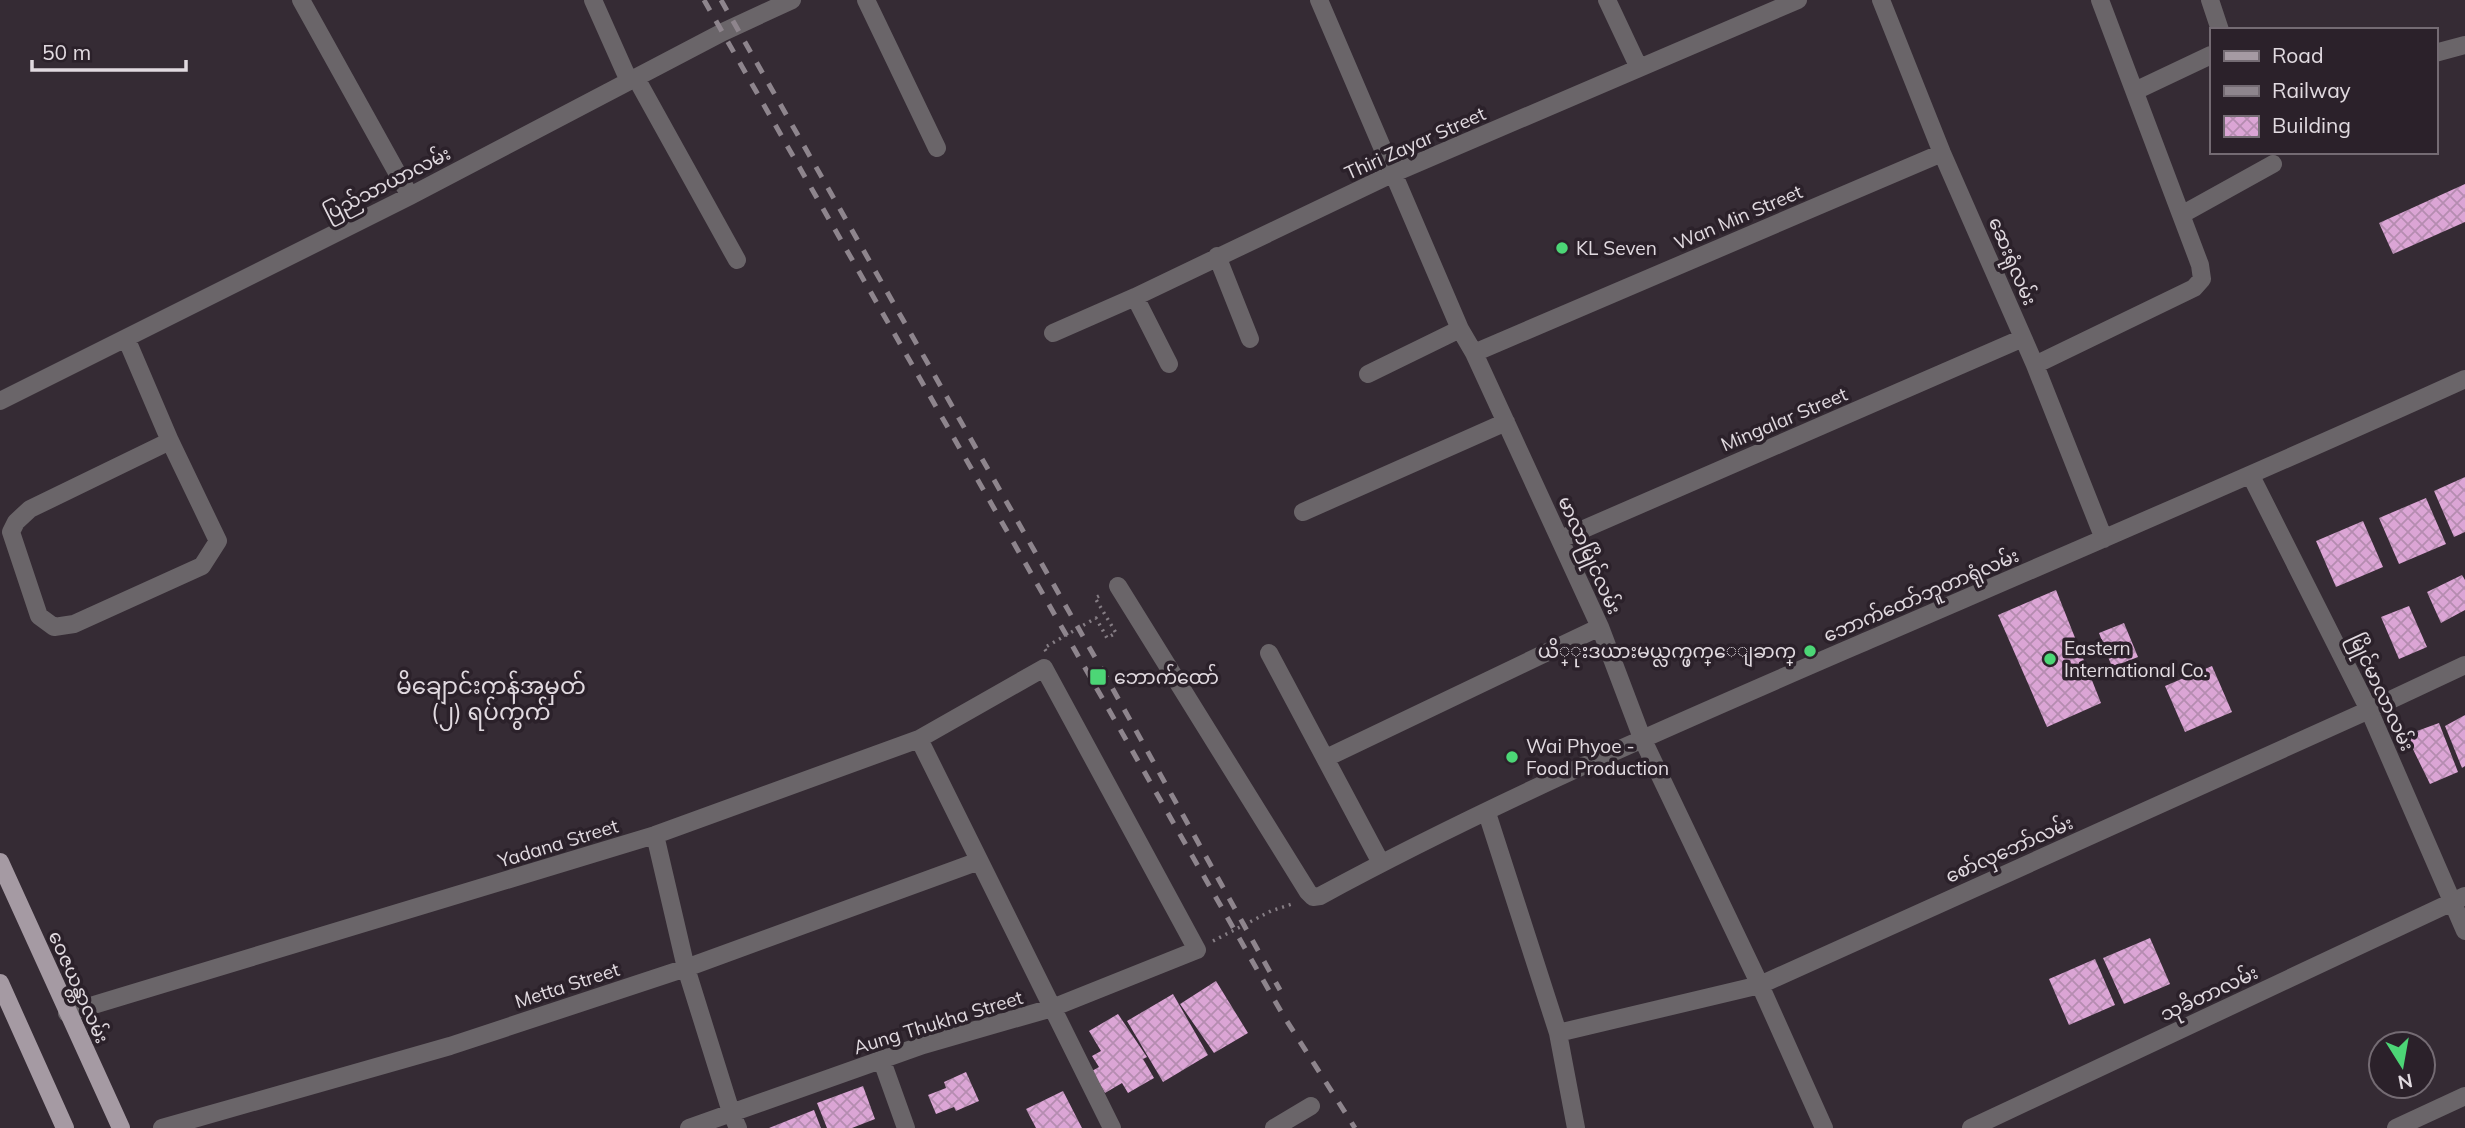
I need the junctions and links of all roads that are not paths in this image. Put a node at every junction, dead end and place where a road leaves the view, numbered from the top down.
1 (301, 0) edge
2 (593, 0) edge
3 (792, 0) edge
4 (866, 0) edge
5 (1319, 0) edge
6 (1607, 0) edge
7 (1798, 0) edge
8 (1881, 0) edge
9 (2100, 0) edge
10 (2210, 0) edge
11 (2219, 28) edge
12 (2465, 45) edge
13 (2437, 52) edge
14 (2210, 55) edge
15 (1639, 68) junction
16 (632, 80) junction
17 (2135, 91) junction
18 (937, 148) dead end
19 (1942, 153) junction
20 (2273, 164) dead end
21 (1392, 174) junction
22 (410, 196) junction
23 (2181, 215) junction
24 (1217, 256) junction
25 (737, 260) dead end
26 (1135, 297) junction
27 (1460, 329) junction
28 (1053, 333) dead end
29 (126, 338) junction
30 (2024, 338) junction
31 (1250, 339) dead end
32 (1474, 353) junction
33 (1169, 364) dead end
34 (2035, 365) junction
35 (1368, 374) dead end
36 (2465, 379) edge
37 (0, 401) edge
38 (1506, 422) junction
39 (170, 441) junction
40 (2251, 476) junction
41 (1303, 512) dead end
42 (1561, 539) junction
43 (2105, 539) junction
44 (1118, 586) road end
45 (1600, 627) junction
46 (1269, 653) dead end
47 (2465, 664) edge
48 (2369, 710) junction
49 (1642, 738) junction
50 (919, 740) junction
51 (1326, 758) junction
52 (1487, 813) junction
53 (655, 835) junction
54 (979, 861) junction
55 (0, 862) edge
56 (1381, 863) junction
57 (2458, 899) edge
58 (2465, 931) edge
59 (1197, 950) joint
60 (687, 968) junction
61 (0, 983) edge
62 (1760, 985) junction
63 (1052, 1008) junction
64 (67, 1013) junction
65 (1558, 1033) junction
66 (882, 1060) junction
67 (2465, 1096) edge
68 (1311, 1106) dead end
69 (734, 1120) edge
70 (65, 1128) edge
71 (121, 1128) edge
72 (162, 1128) edge
73 (689, 1128) edge
74 (906, 1128) edge
75 (1112, 1128) edge
76 (1274, 1128) edge
77 (1576, 1128) edge
78 (1824, 1128) edge
79 (1971, 1128) edge
80 (2396, 1128) edge

1 - 22 street
2 - 16 street
3 - 16 street, ပြည်သာယာလမ်း
4 - 18 street
5 - 21 street, မာလာမြိုင်လမ်း
6 - 15 street
7 - 15 street, Thiri Zayar Street
8 - 19 street, ဆေးရုံလမ်း
9 - 17 street
10 - 11 street
12 - 13 street
14 - 17 street
15 - 21 street, Thiri Zayar Street
16 - 22 street, ပြည်သာယာလမ်း
16 - 25 street
17 - 23 street
19 - 30 street, ဆေးရုံလမ်း
19 - 32 street, Wan Min Street
20 - 23 street
21 - 24 street, Thiri Zayar Street
21 - 27 street, မာလာမြိုင်လမ်း
22 - 29 street, ပြည်သာယာလမ်း
23 - 34 street
24 - 26 street, Thiri Zayar Street
24 - 31 street
26 - 28 street, Thiri Zayar Street
26 - 33 street
27 - 32 street, မာလာမြိုင်လမ်း
27 - 35 street
29 - 37 street, ပြည်သာယာလမ်း
29 - 39 street
30 - 34 street, ဆေးရုံလမ်း
30 - 42 street, Mingalar Street
32 - 38 street, မာလာမြိုင်လမ်း
34 - 43 street, ဆေးရုံလမ်း
36 - 40 street, ဘောက်ထော်ဘူတာရုံလမ်း
38 - 41 street
38 - 42 street, မာလာမြိုင်လမ်း
39 - 39 street
40 - 43 street, ဘောက်ထော်ဘူတာရုံလမ်း
40 - 48 street, မြိုင်မာလာလမ်း
42 - 45 street, မာလာမြိုင်လမ်း
43 - 49 street, ဘောက်ထော်ဘူတာရုံလမ်း
44 - 56 street, ဘောက်ထော်ဘူတာရုံလမ်း
45 - 49 street, မာလာမြိုင်လမ်း
45 - 51 street
46 - 51 street
47 - 48 street, စော်လှဘော်လမ်း
48 - 57 street, မြိုင်မာလာလမ်း
48 - 62 street, စော်လှဘော်လမ်း
49 - 52 street, ဘောက်ထော်ဘူတာရုံလမ်း
49 - 62 street, မာလာမြိုင်လမ်း
50 - 53 street, Yadana Street
50 - 54 street
50 - 59 street, Yadana Street
51 - 56 street
52 - 56 street, ဘောက်ထော်ဘူတာရုံလမ်း
52 - 65 street
53 - 60 street
53 - 64 street, Yadana Street
54 - 60 street, Metta Street
54 - 63 street
55 - 64 main road, ဝေဇယန္တာလမ်း
57 - 58 street, မြိုင်မာလာလမ်း
57 - 79 street, သုခိတာလမ်း
59 - 63 street, Aung Thukha Street
60 - 69 street
60 - 72 street, Metta Street
61 - 70 main road
62 - 65 street, စော်လှဘော်လမ်း
62 - 78 street, မာလာမြိုင်လမ်း
63 - 66 street, Aung Thukha Street
63 - 75 street
64 - 71 main road, ဝေဇယန္တာလမ်း
65 - 77 street
66 - 69 street, Aung Thukha Street
66 - 74 street
67 - 80 street
68 - 76 street
69 - 73 street, Aung Thukha Street

